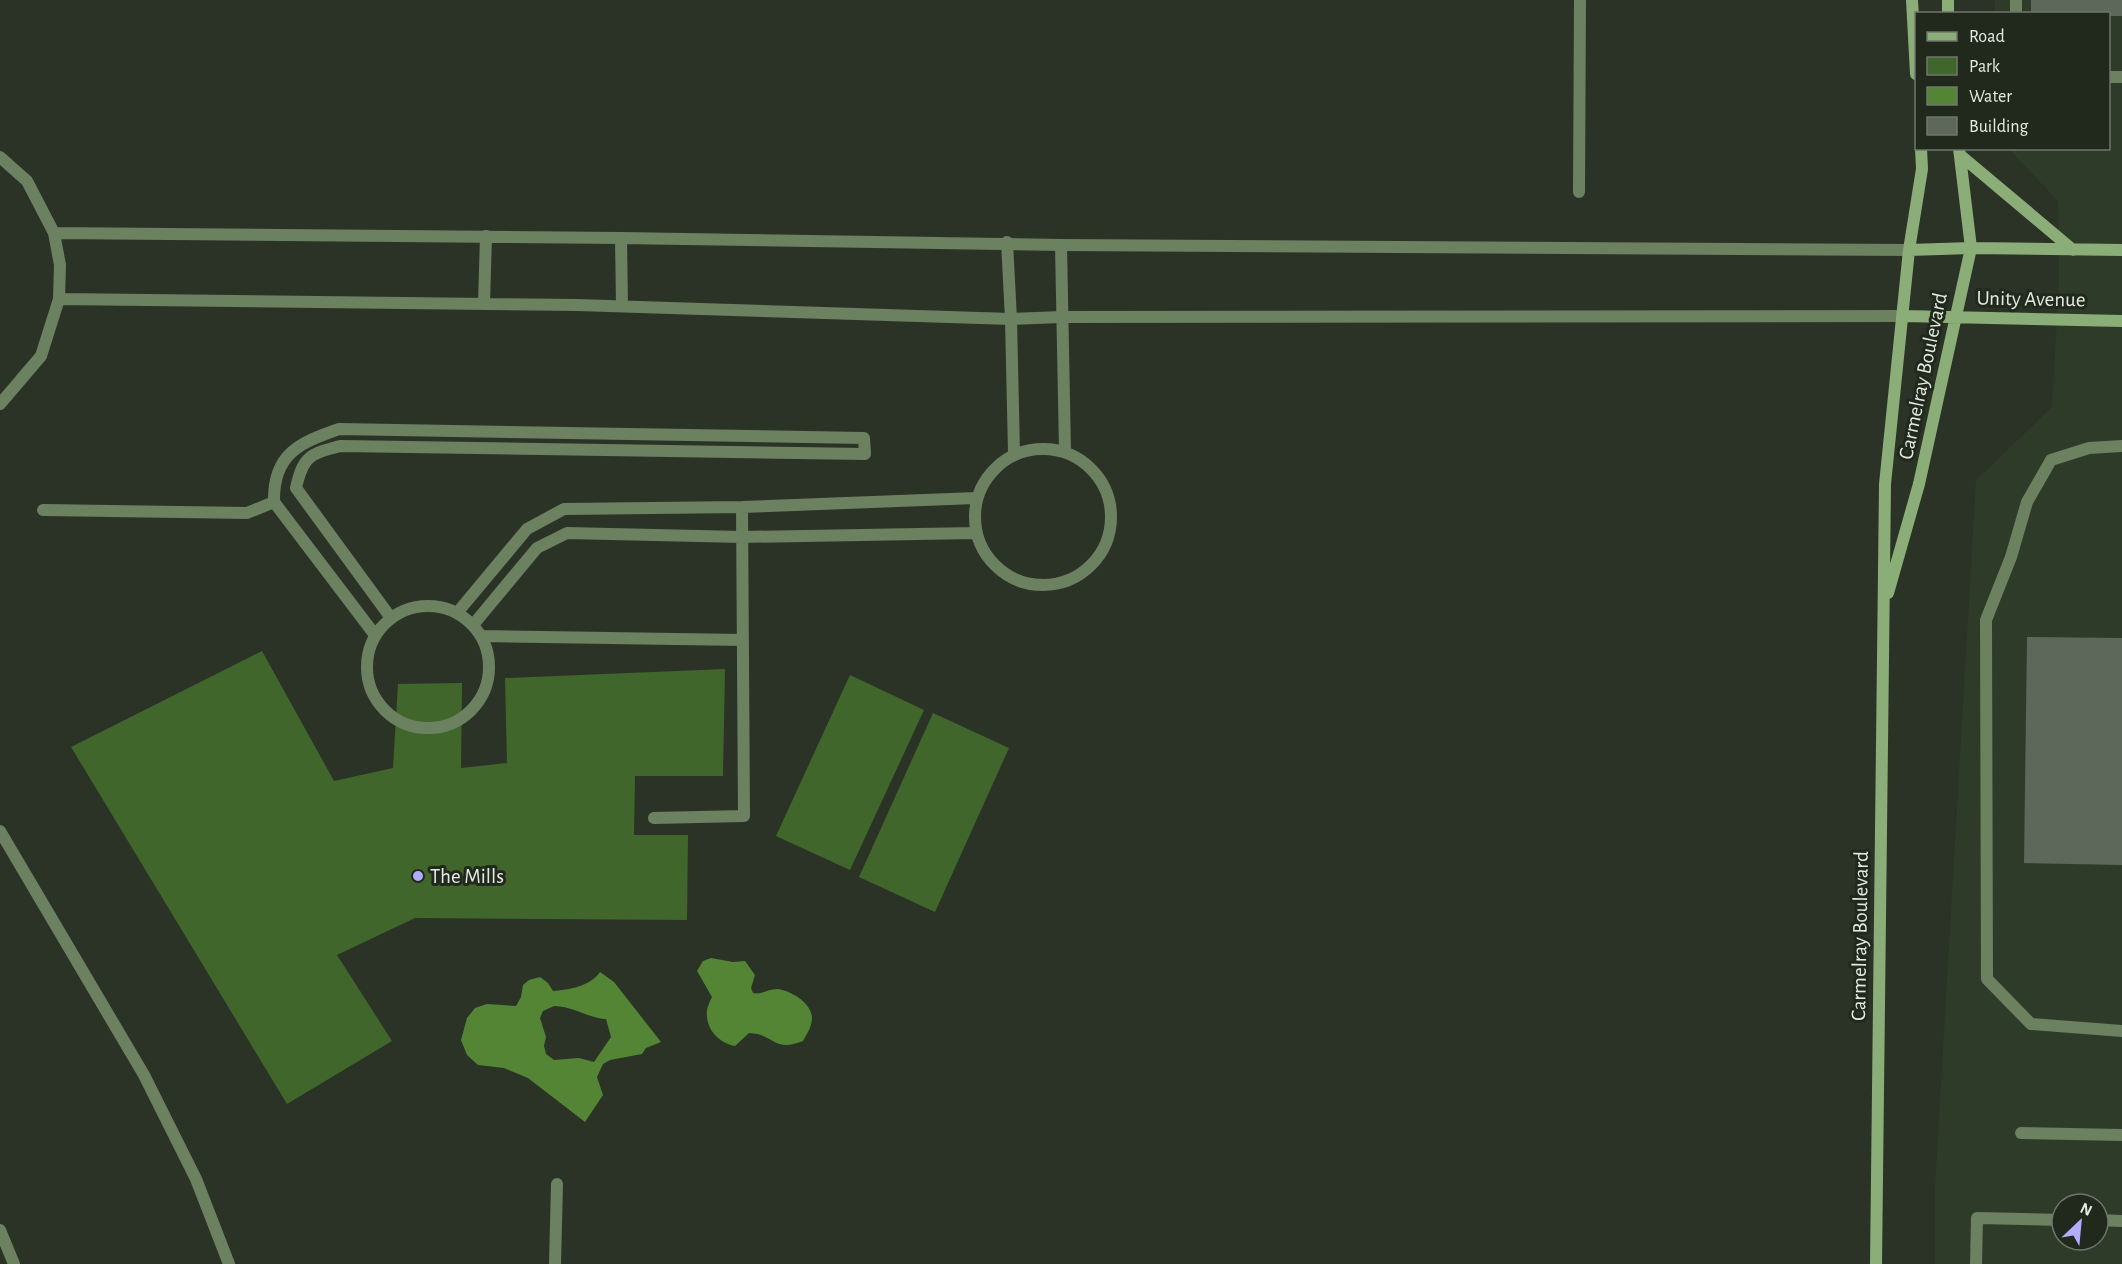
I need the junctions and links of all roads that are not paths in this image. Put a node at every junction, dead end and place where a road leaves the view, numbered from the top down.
1 (1580, 0) edge
2 (1912, 0) edge
3 (1915, 44) edge
4 (1921, 150) edge
5 (1960, 152) edge
6 (0, 157) edge
7 (1579, 192) dead end
8 (54, 233) junction
9 (486, 236) junction
10 (621, 238) junction
11 (1006, 243) junction
12 (1061, 244) junction
13 (1971, 248) junction
14 (1909, 250) junction
15 (2073, 250) junction
16 (2122, 250) edge
17 (59, 299) junction
18 (484, 304) junction
19 (622, 306) junction
20 (1904, 316) junction
21 (1957, 316) junction
22 (1062, 317) junction
23 (1011, 319) junction
24 (2122, 321) edge
25 (0, 404) edge
26 (2122, 446) edge
27 (1065, 451) junction
28 (1014, 453) junction
29 (976, 498) junction
30 (274, 502) junction
31 (742, 507) junction
32 (43, 510) dead end
33 (975, 533) junction
34 (742, 537) junction
35 (1883, 608) junction
36 (457, 613) junction
37 (391, 618) junction
38 (473, 624) junction
39 (375, 635) junction
40 (482, 636) junction
41 (743, 640) junction
42 (654, 818) dead end
43 (0, 831) edge
44 (2122, 1031) edge
45 (2021, 1133) dead end
46 (2122, 1135) edge
47 (557, 1184) dead end
48 (2050, 1220) edge
49 (0, 1230) edge
50 (14, 1264) edge
51 (230, 1264) edge
52 (555, 1264) edge
53 (1876, 1264) edge
54 (1976, 1264) edge

1 - 7 street
2 - 3 street
4 - 14 street, Carmelray Boulevard
5 - 13 street, Carmelray Boulevard
5 - 15 street
6 - 8 street
8 - 9 street
8 - 17 street
9 - 10 street
9 - 18 street
10 - 11 street
10 - 19 street
11 - 12 street
11 - 23 street
12 - 14 street
12 - 22 street
13 - 14 street
13 - 15 street
13 - 21 street, Carmelray Boulevard
14 - 20 street, Carmelray Boulevard
15 - 16 street
17 - 18 street
17 - 25 street
18 - 19 street
19 - 23 street
20 - 21 street, Unity Avenue
20 - 22 street
20 - 35 street, Carmelray Boulevard
21 - 24 street, Unity Avenue
21 - 35 street, Carmelray Boulevard
22 - 23 street
22 - 27 street
23 - 28 street
26 - 44 street
27 - 28 street
27 - 33 street
28 - 29 street
29 - 31 street
29 - 33 street
30 - 32 street
30 - 37 street
30 - 39 street
31 - 34 street
31 - 36 street
33 - 34 street
34 - 38 street
34 - 41 street
35 - 53 street, Carmelray Boulevard
36 - 37 street
36 - 38 street
37 - 39 street
38 - 40 street
39 - 40 street
40 - 41 street
41 - 42 street
43 - 51 street
45 - 46 street
47 - 52 street
48 - 54 street
49 - 50 street

